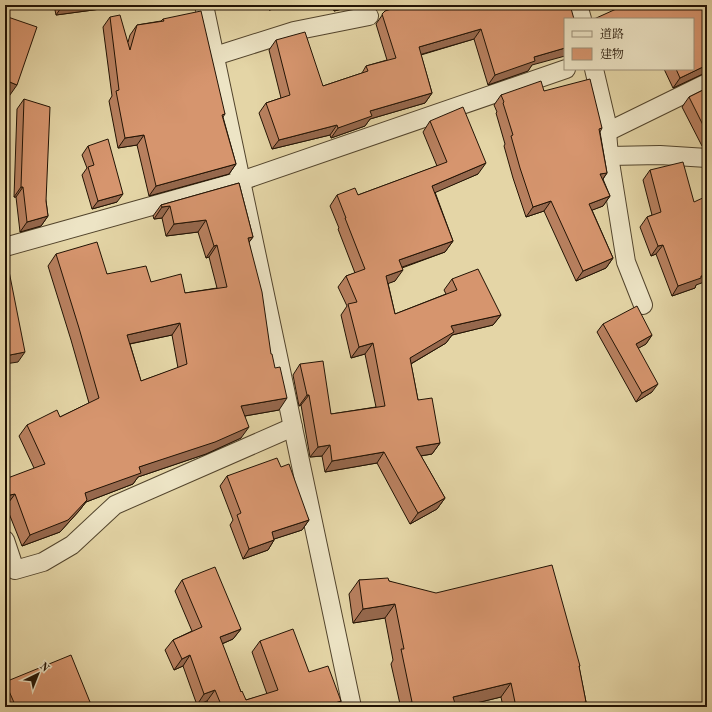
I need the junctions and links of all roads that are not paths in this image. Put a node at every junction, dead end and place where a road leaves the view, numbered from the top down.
1 (204, 5) edge
2 (578, 5) edge
3 (369, 16) dead end
4 (582, 18) edge
5 (215, 56) junction
6 (564, 70) edge
7 (594, 70) edge
8 (707, 83) edge
9 (607, 132) junction
10 (609, 156) junction
11 (707, 158) edge
12 (241, 181) junction
13 (5, 247) edge
14 (643, 306) dead end
15 (293, 427) junction
16 (5, 540) edge
17 (352, 707) edge

1 - 5 street
2 - 4 street
3 - 5 street
5 - 12 street
6 - 12 street
7 - 9 street
8 - 9 street
9 - 10 street
10 - 11 street
10 - 14 street
12 - 13 street
12 - 15 street
15 - 16 street
15 - 17 street

